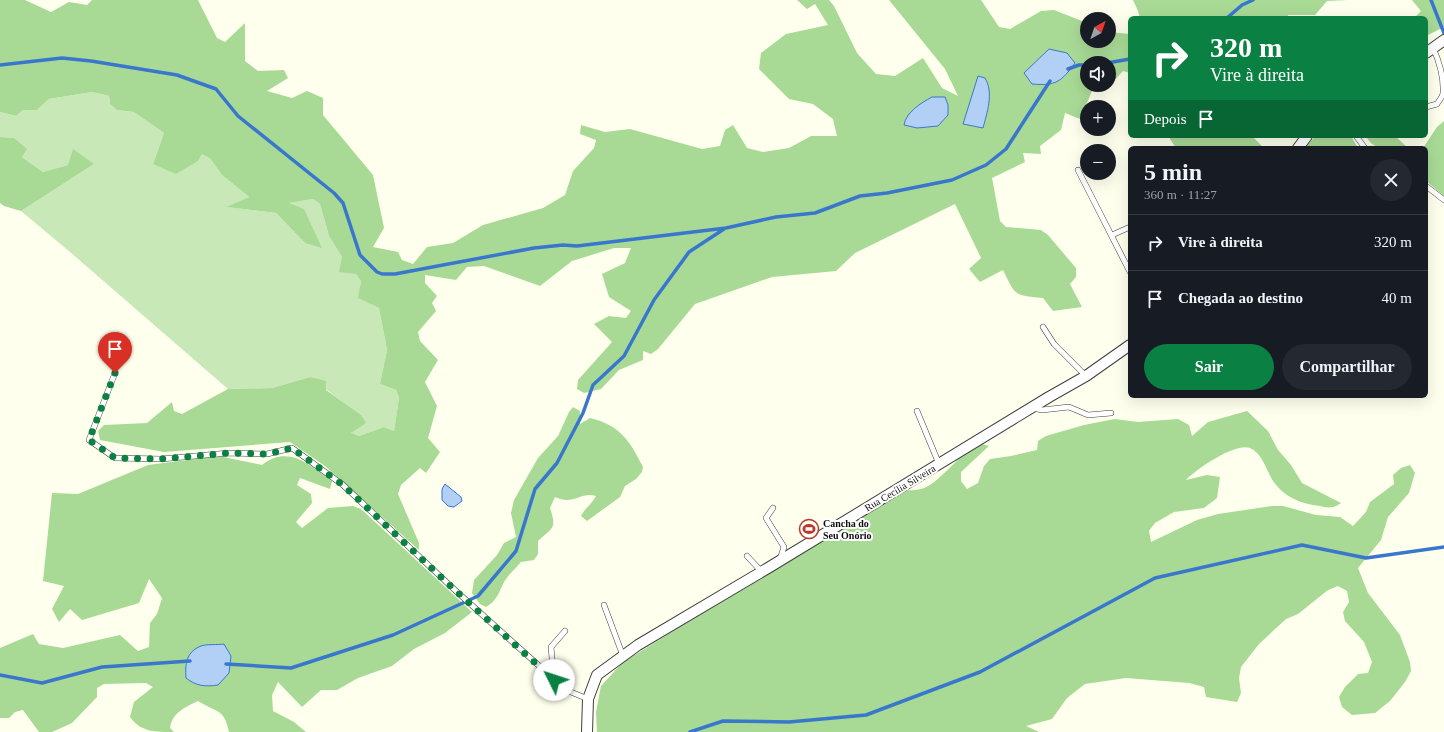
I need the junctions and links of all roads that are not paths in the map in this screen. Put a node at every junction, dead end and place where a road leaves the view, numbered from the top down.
1 (1444, 40) edge
2 (1430, 50) edge
3 (1428, 106) edge
4 (1306, 138) edge
5 (1358, 138) edge
6 (1300, 146) edge
7 (1364, 146) edge
8 (1078, 170) dead end
9 (1428, 188) edge
10 (1444, 200) edge
11 (1128, 228) edge
12 (1112, 235) junction
13 (1128, 268) edge
14 (1043, 327) dead end
15 (1128, 346) edge
16 (115, 373) dead end
17 (1086, 376) junction
18 (1031, 408) junction
19 (917, 411) dead end
20 (1110, 413) dead end
21 (939, 464) junction
22 (773, 508) dead end
23 (747, 556) dead end
24 (779, 562) junction
25 (762, 572) junction
26 (604, 605) dead end
27 (565, 632) dead end
28 (623, 656) junction
29 (554, 680) junction
30 (588, 699) junction
31 (587, 732) edge

1 - 2 street
2 - 3 lane
4 - 6 street
5 - 7 lane
8 - 12 lane
9 - 10 lane
11 - 12 lane
12 - 13 lane
14 - 17 lane
15 - 17 street, Rua Cecília Silveira
16 - 29 lane
17 - 18 street, Rua Cecília Silveira
18 - 20 lane
18 - 21 street, Rua Cecília Silveira
19 - 21 lane
21 - 24 street, Rua Cecília Silveira
22 - 24 lane
23 - 25 lane
24 - 25 street, Rua Cecília Silveira
25 - 28 street, Rua Cecília Silveira
26 - 28 lane
27 - 29 lane
28 - 30 street, Rua Cecília Silveira
29 - 30 lane
30 - 31 street, Rua Cecília Silveira

